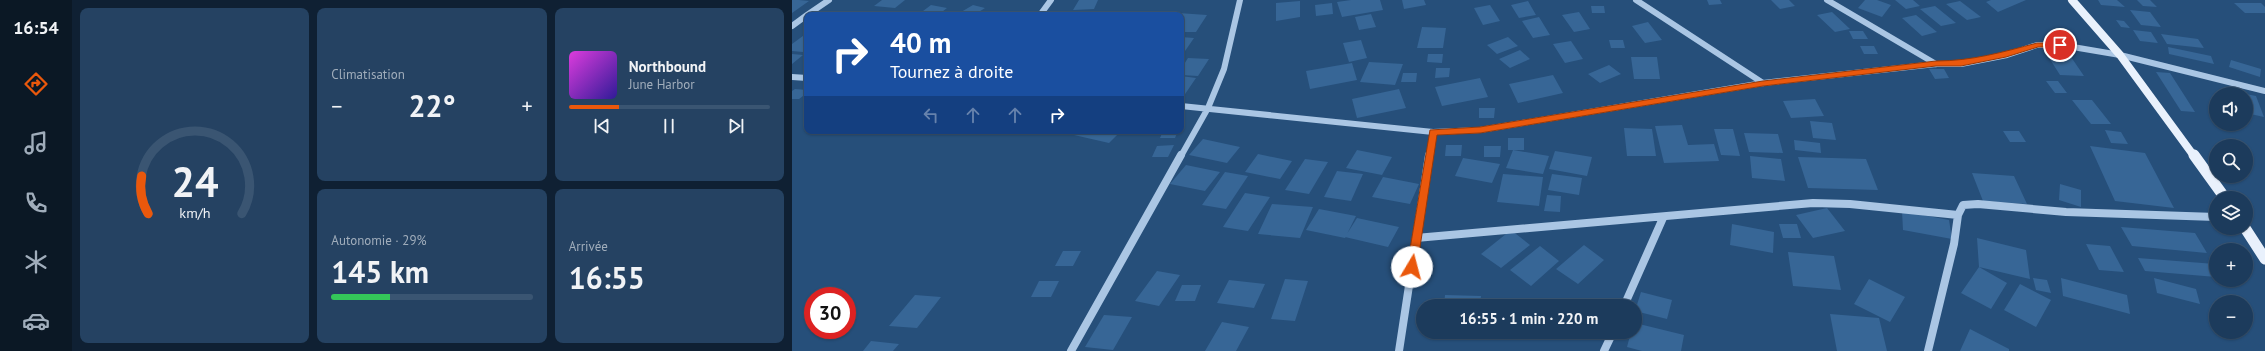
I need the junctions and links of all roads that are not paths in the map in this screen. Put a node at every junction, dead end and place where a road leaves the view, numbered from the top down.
1 (829, 0) edge
2 (1050, 0) edge
3 (1240, 0) edge
4 (1636, 0) edge
5 (1826, 0) edge
6 (2072, 0) edge
7 (811, 12) edge
8 (1042, 12) edge
9 (804, 17) edge
10 (792, 26) edge
11 (2120, 54) junction
12 (1936, 64) junction
13 (792, 77) edge
14 (804, 78) edge
15 (1763, 83) junction
16 (2265, 91) edge
17 (1184, 106) edge
18 (1208, 108) junction
19 (1433, 132) junction
20 (2220, 191) edge
21 (1958, 215) junction
22 (2209, 217) edge
23 (1663, 218) junction
24 (2251, 235) edge
25 (1416, 238) junction
26 (2260, 247) edge
27 (2265, 259) edge
28 (1627, 299) edge
29 (1610, 339) edge
30 (1071, 351) edge
31 (1399, 351) edge
32 (1604, 351) edge
33 (1928, 351) edge

1 - 7 street
2 - 8 street
3 - 18 street
4 - 15 street
5 - 12 street
6 - 11 main road
9 - 10 street
11 - 12 street
11 - 16 street
11 - 20 main road
12 - 15 street
13 - 14 street
15 - 19 street
17 - 18 street
18 - 19 street
18 - 30 street
19 - 25 street
21 - 22 street
21 - 23 street
21 - 33 street
23 - 25 street
23 - 28 street
24 - 26 main road
25 - 31 street
26 - 27 main road
29 - 32 street

